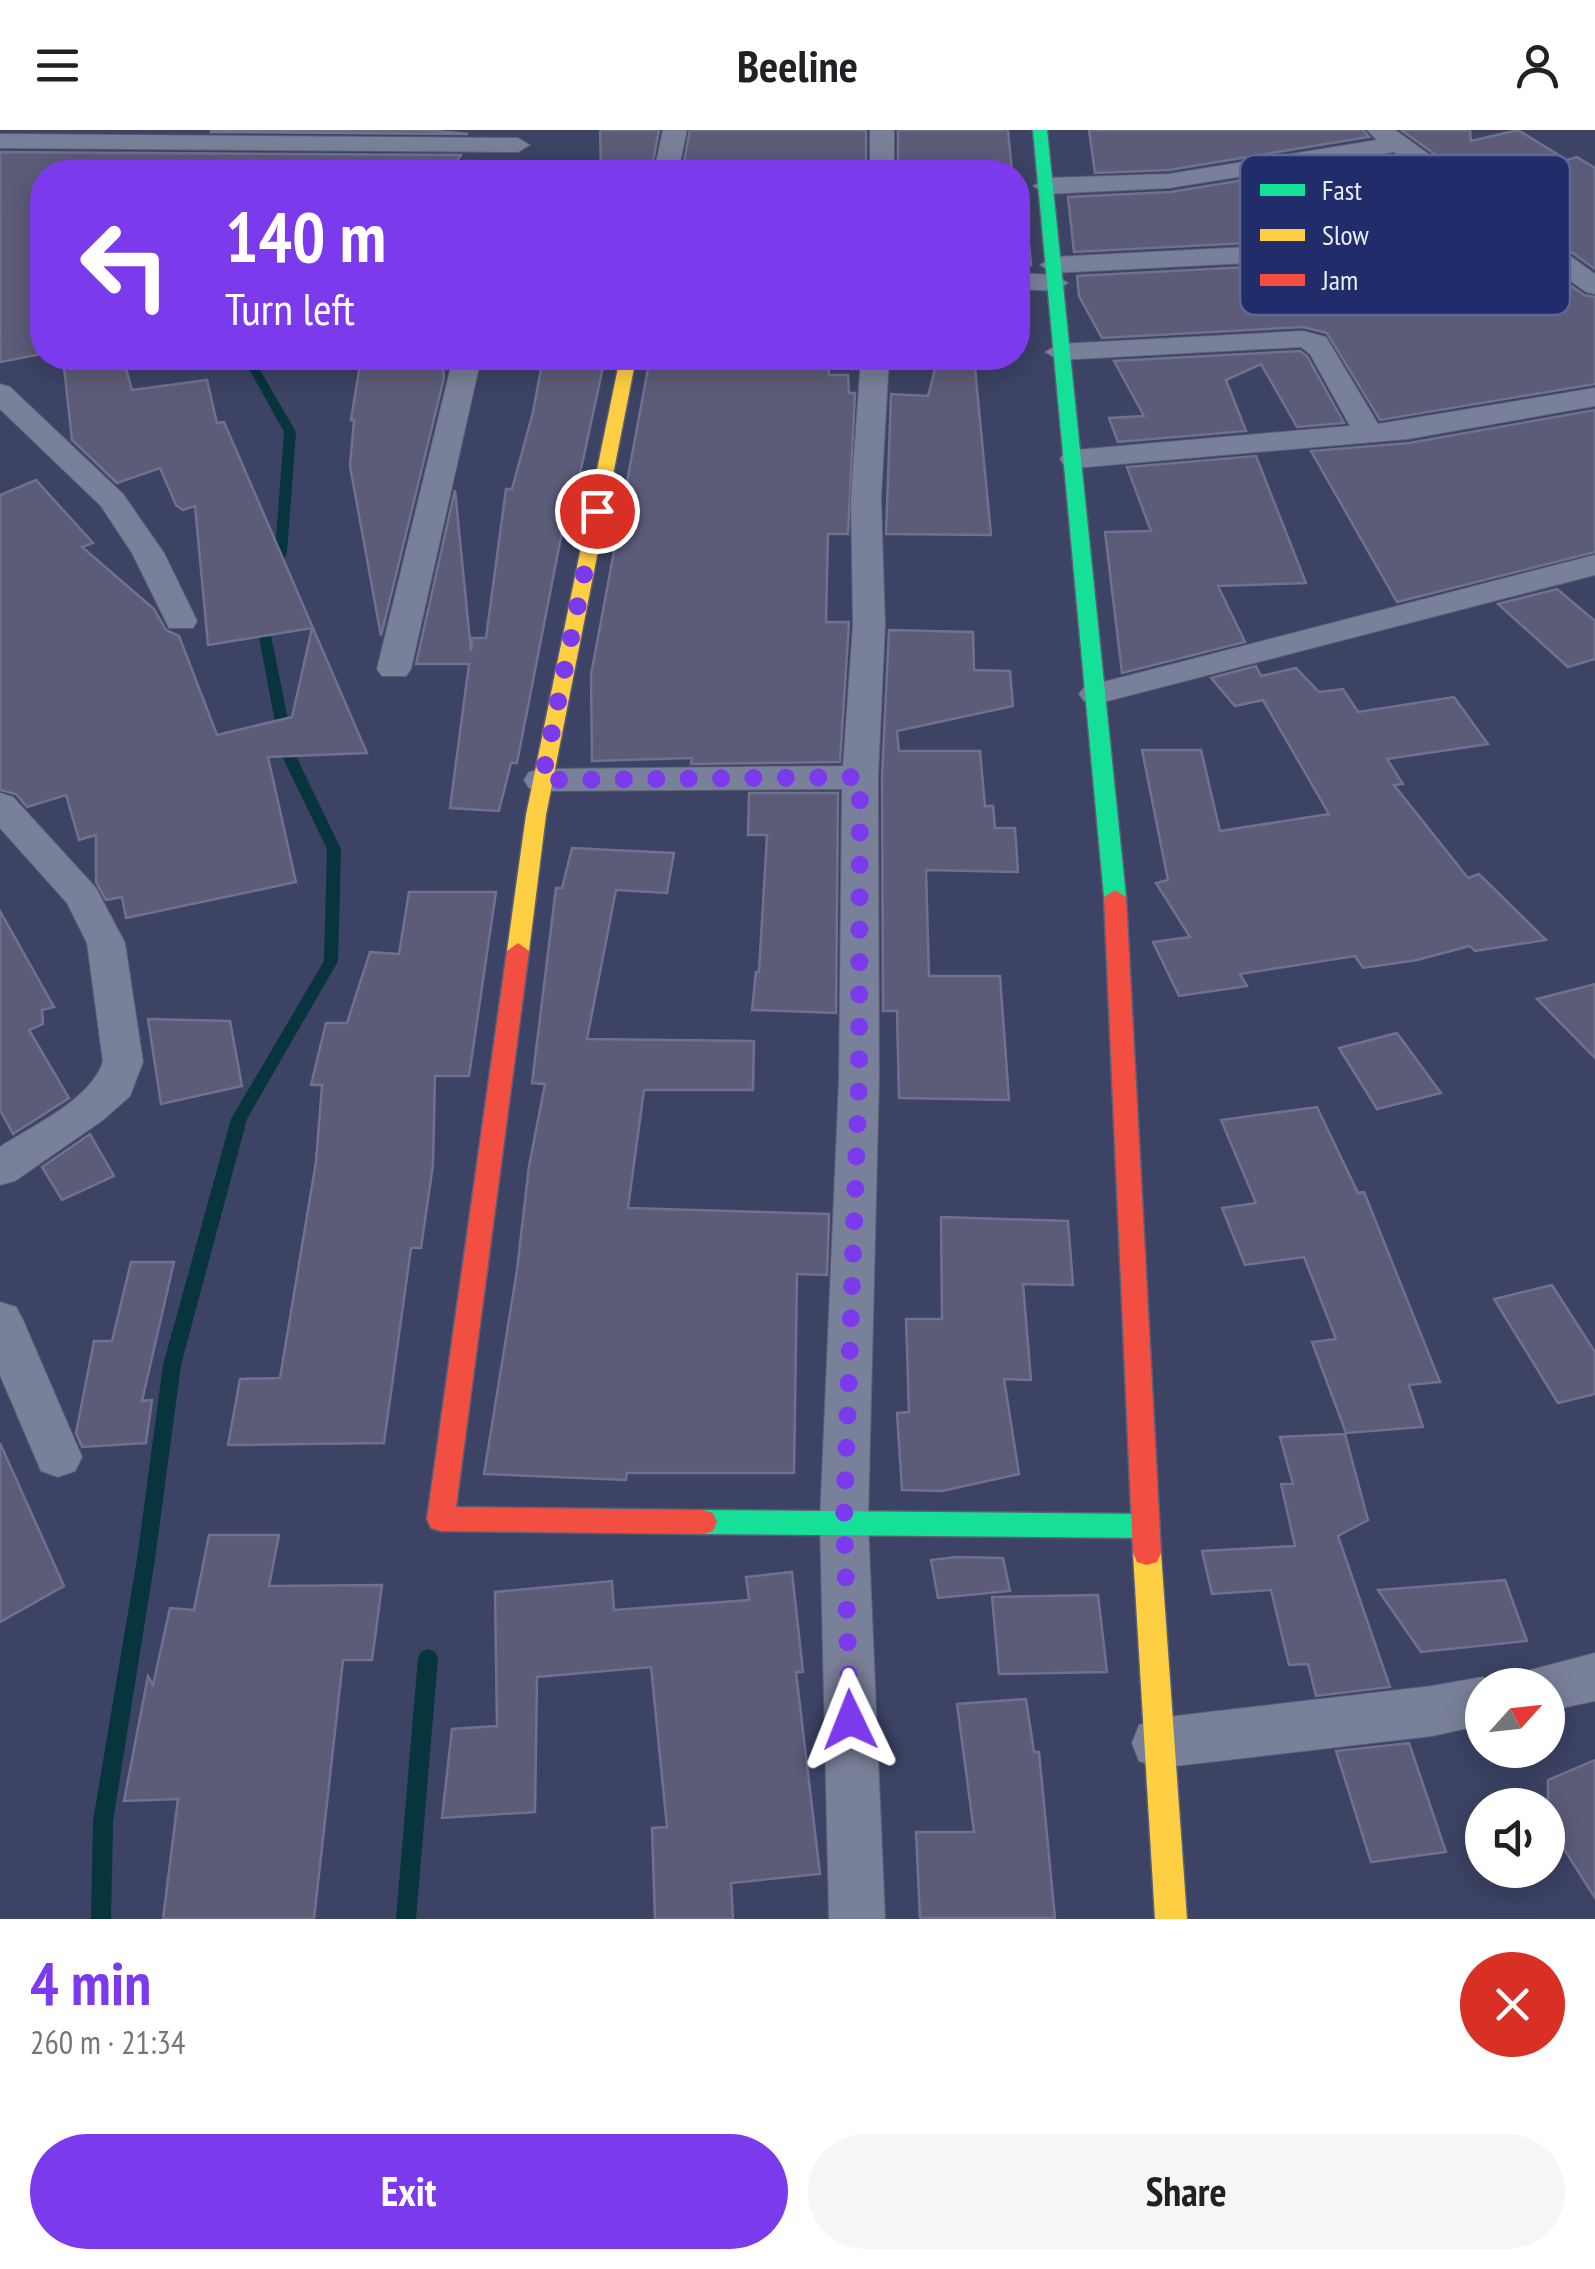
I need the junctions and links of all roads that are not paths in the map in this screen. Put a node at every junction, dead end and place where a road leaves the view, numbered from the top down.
1 (675, 130) edge
2 (882, 130) edge
3 (1040, 130) edge
4 (520, 137) edge
5 (1389, 137) edge
6 (0, 141) edge
7 (1299, 155) edge
8 (1414, 155) edge
9 (669, 160) edge
10 (882, 160) edge
11 (1240, 167) edge
12 (1046, 186) junction
13 (1240, 258) edge
14 (1570, 268) edge
15 (1054, 274) junction
16 (1030, 279) edge
17 (1595, 286) edge
18 (1058, 352) junction
19 (465, 370) edge
20 (626, 370) edge
21 (874, 370) edge
22 (0, 393) edge
23 (1595, 397) edge
24 (1369, 434) junction
25 (1076, 459) junction
26 (1595, 565) edge
27 (181, 621) dead end
28 (394, 669) dead end
29 (1096, 694) junction
30 (860, 777) junction
31 (542, 780) junction
32 (0, 805) edge
33 (0, 1169) edge
34 (0, 1320) edge
35 (58, 1457) dead end
36 (844, 1520) junction
37 (1145, 1526) junction
38 (1595, 1677) edge
39 (1565, 1683) edge
40 (1465, 1704) edge
41 (1158, 1743) junction
42 (856, 1919) edge
43 (1171, 1919) edge

1 - 9 street
2 - 10 street
3 - 12 street
4 - 6 street
5 - 7 street
5 - 8 street
11 - 12 street
12 - 15 street
13 - 15 street
14 - 17 street
15 - 16 street
15 - 18 street
18 - 24 street
18 - 25 street
19 - 28 street
20 - 31 street
21 - 30 street
22 - 27 street
23 - 24 street
24 - 25 street
25 - 29 street
26 - 29 street
29 - 37 street
30 - 31 street
30 - 36 street
31 - 36 street
32 - 33 street
34 - 35 street
36 - 37 street
36 - 42 street
37 - 41 street
38 - 39 street
40 - 41 street
41 - 43 street

